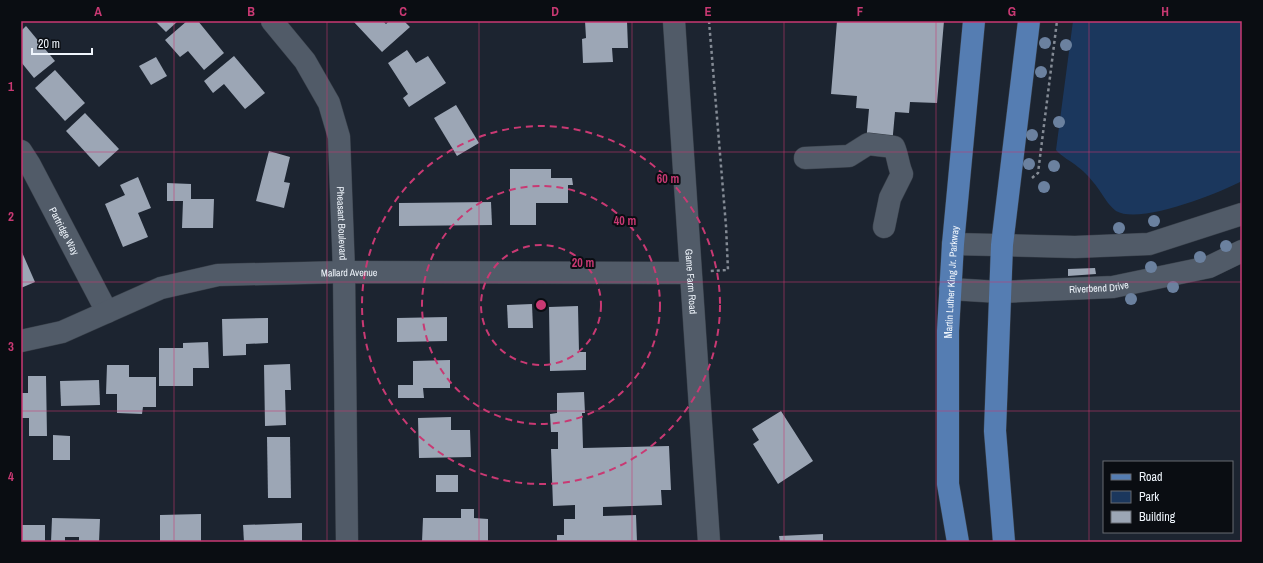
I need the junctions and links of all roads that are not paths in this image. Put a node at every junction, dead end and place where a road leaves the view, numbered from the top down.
1 (272, 21) edge
2 (674, 21) edge
3 (974, 21) edge
4 (1029, 21) edge
5 (21, 151) edge
6 (805, 158) dead end
7 (1242, 214) edge
8 (884, 226) dead end
9 (953, 244) junction
10 (1002, 245) junction
11 (1242, 251) edge
12 (344, 272) junction
13 (690, 273) junction
14 (950, 289) junction
15 (1000, 292) junction
16 (107, 312) junction
17 (21, 341) edge
18 (347, 542) edge
19 (709, 542) edge
20 (958, 542) edge
21 (1004, 542) edge

1 - 12 street, Pheasant Boulevard
2 - 13 street, Game Farm Road
3 - 9 main road, Martin Luther King Jr. Parkway
4 - 10 main road
5 - 16 street, Partridge Way
6 - 8 street
7 - 10 street
9 - 10 street
9 - 14 main road, Martin Luther King Jr. Parkway
10 - 15 main road
11 - 15 street, Riverbend Drive
12 - 13 street, Mallard Avenue
12 - 16 street, Mallard Avenue
12 - 18 street, Pheasant Boulevard
13 - 19 street, Game Farm Road
14 - 15 street, Riverbend Drive
14 - 20 main road, Martin Luther King Jr. Parkway
15 - 21 main road
16 - 17 street, Mallard Avenue

